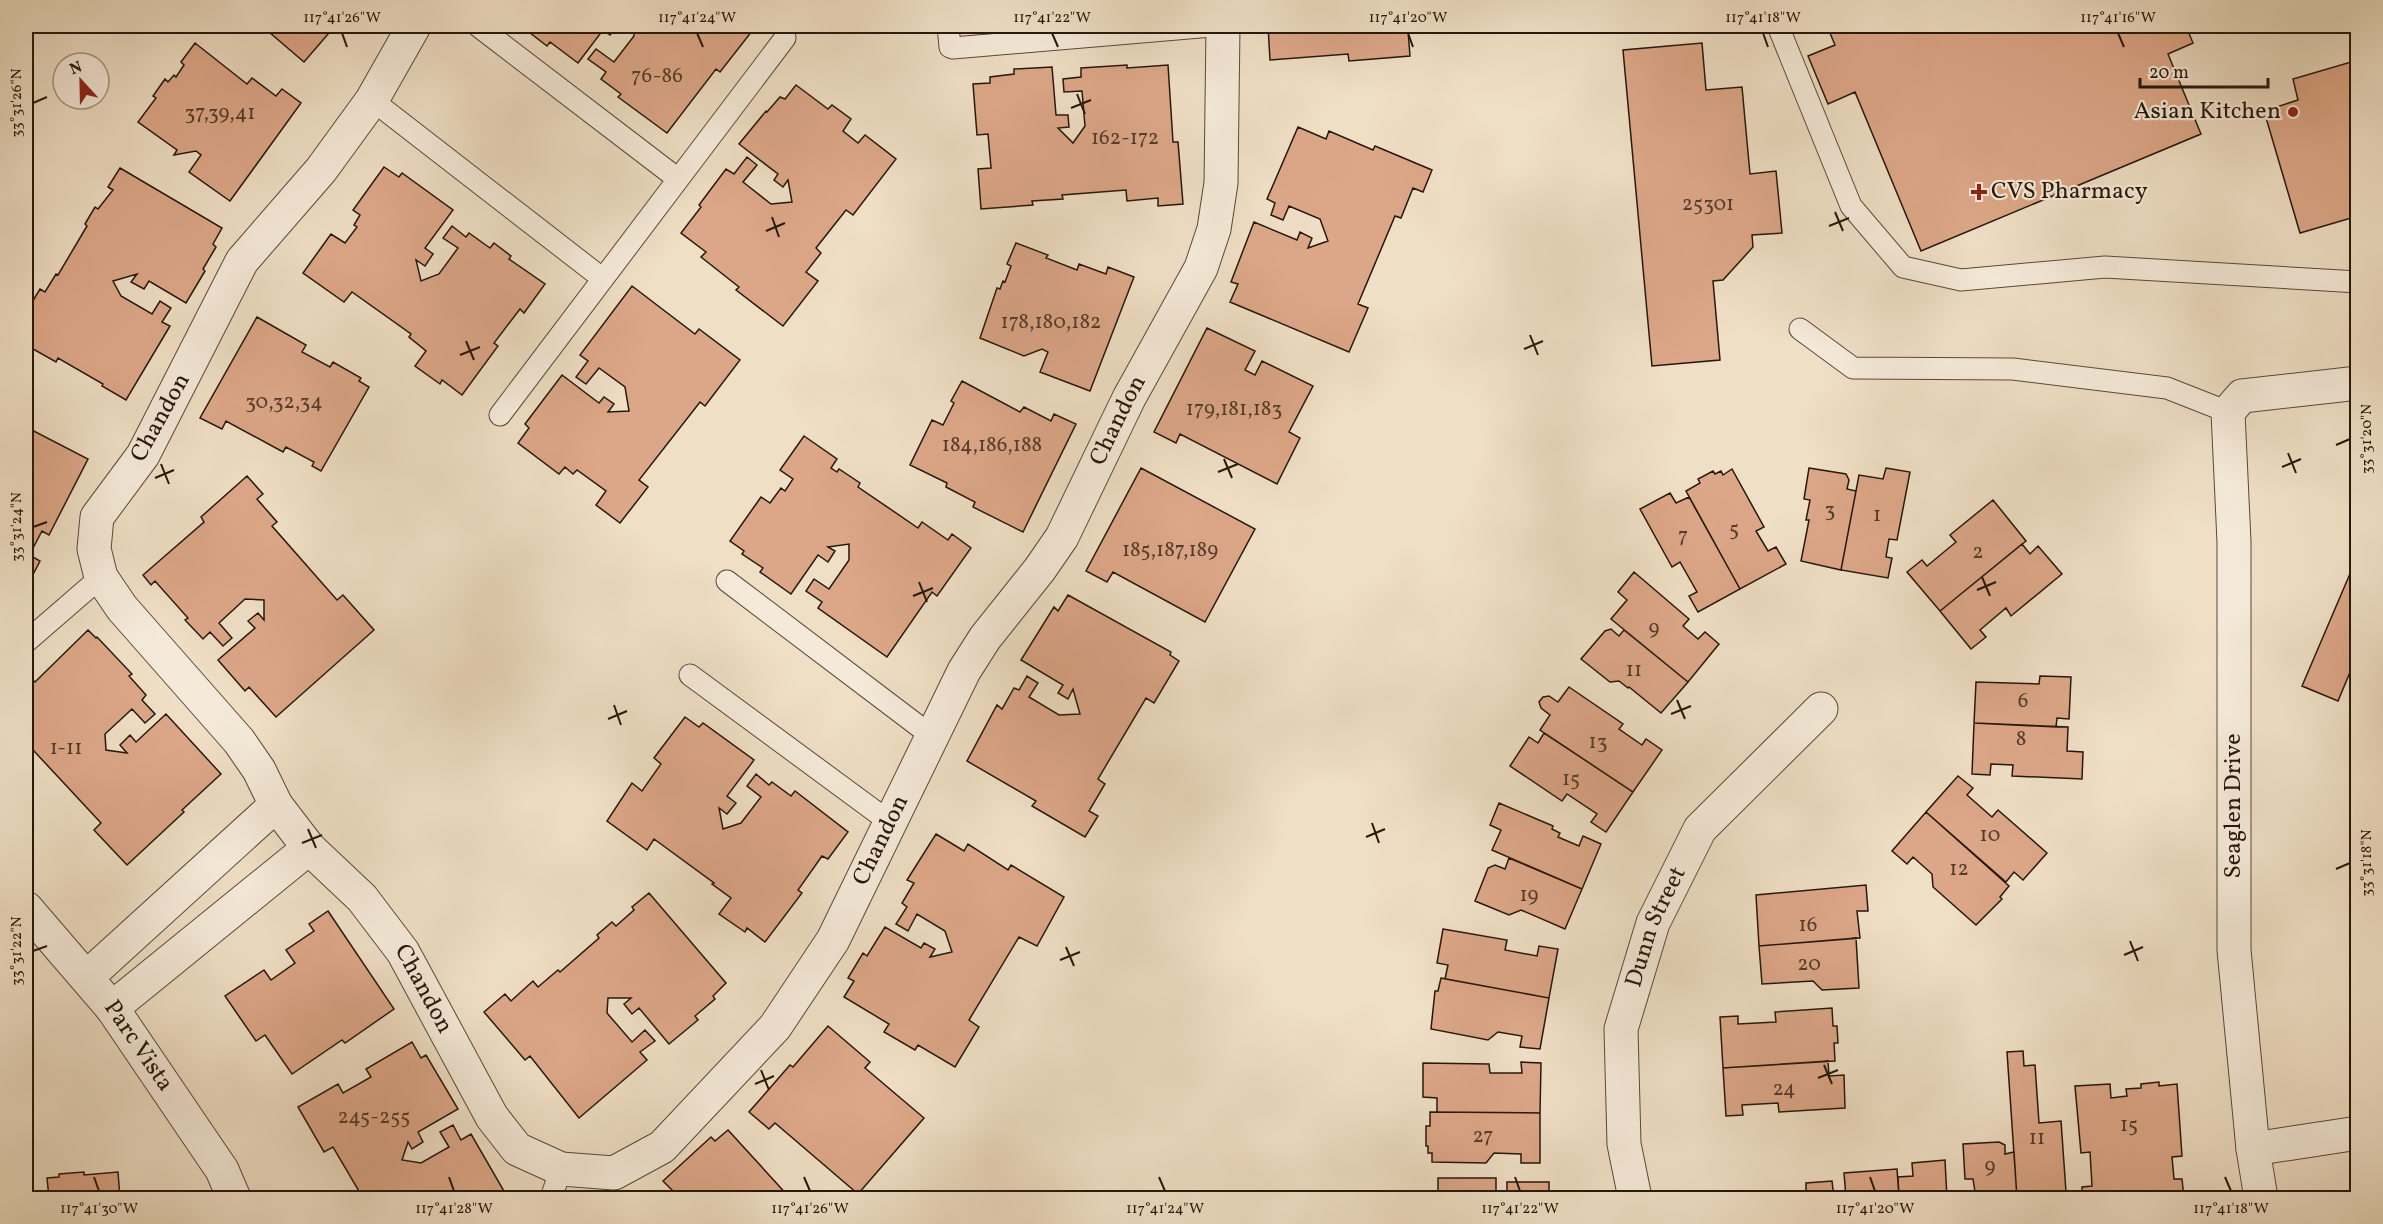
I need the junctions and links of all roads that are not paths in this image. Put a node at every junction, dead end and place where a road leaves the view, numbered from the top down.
1 (414, 26) edge
2 (478, 26) edge
3 (948, 26) edge
4 (1212, 26) edge
5 (1223, 26) edge
6 (1778, 26) edge
7 (784, 38) dead end
8 (372, 100) junction
9 (678, 179) junction
10 (603, 279) junction
11 (2358, 282) edge
12 (1800, 329) dead end
13 (2358, 383) edge
14 (2228, 412) junction
15 (500, 415) dead end
16 (101, 577) junction
17 (727, 582) dead end
18 (26, 642) edge
19 (690, 675) dead end
20 (1821, 709) dead end
21 (933, 737) junction
22 (276, 806) junction
23 (891, 823) junction
24 (309, 848) junction
25 (26, 908) edge
26 (87, 977) junction
27 (112, 1008) junction
28 (2358, 1133) edge
29 (2253, 1149) junction
30 (556, 1184) edge
31 (234, 1198) edge
32 (1635, 1198) edge
33 (2261, 1198) edge

1 - 8 street, Chandon
2 - 9 lane
3 - 4 lane
5 - 21 street, Chandon
6 - 11 lane
7 - 9 lane
8 - 10 lane
8 - 16 street, Chandon
9 - 10 lane
10 - 15 lane
12 - 14 lane
13 - 14 street
14 - 29 street, Seaglen Drive
16 - 18 lane
16 - 22 street, Chandon
17 - 21 lane
19 - 23 lane
20 - 32 street, Dunn Street
21 - 23 street, Chandon
22 - 24 street, Chandon
22 - 26 street
23 - 30 street, Chandon
24 - 27 street
24 - 30 street, Chandon
25 - 26 street, Parc Vista
26 - 27 street, Parc Vista
27 - 31 street, Parc Vista
28 - 29 street
29 - 33 street, Seaglen Drive

